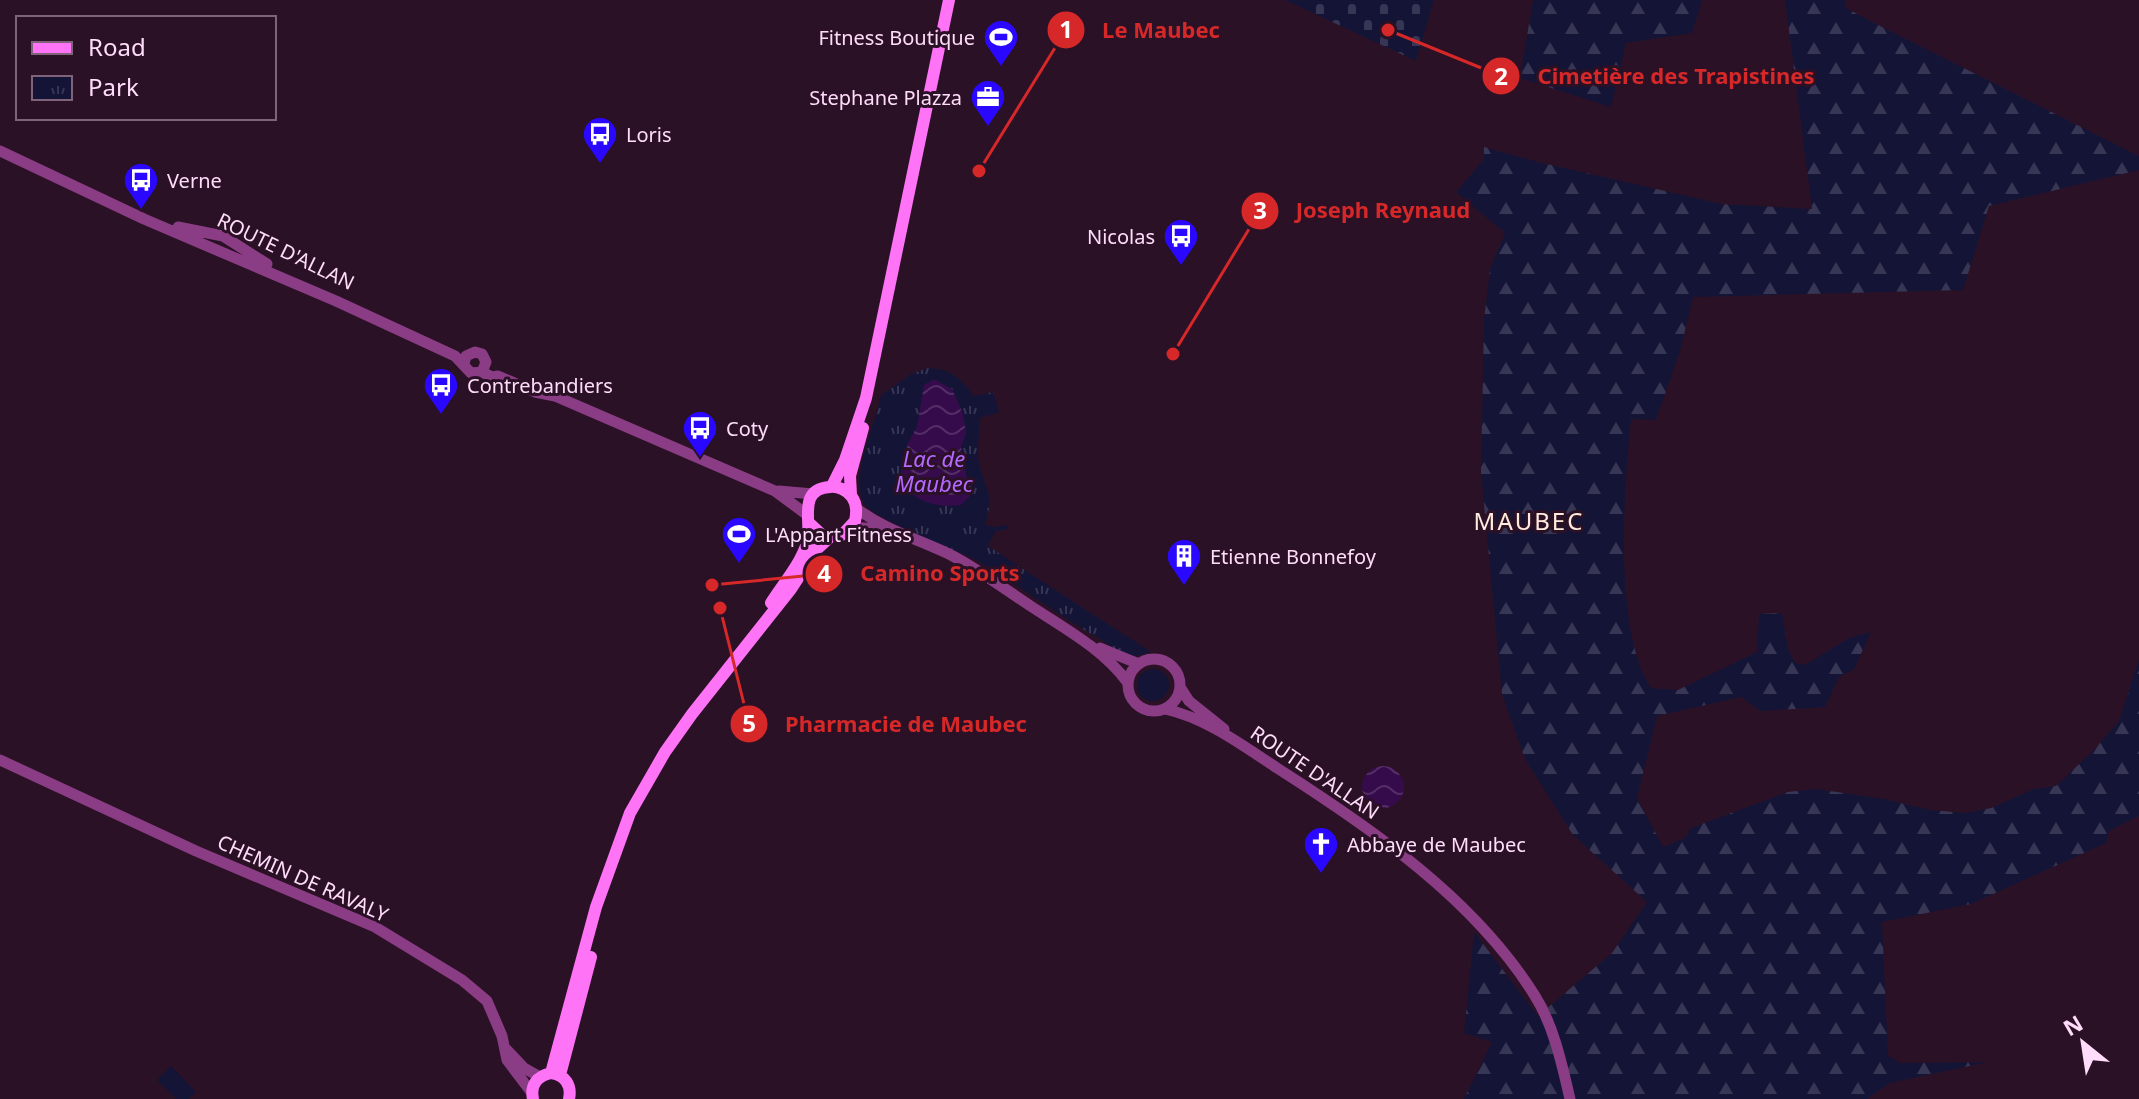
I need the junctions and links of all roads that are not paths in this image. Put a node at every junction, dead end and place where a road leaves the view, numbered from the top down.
1 (949, 0) edge
2 (0, 148) edge
3 (466, 359) junction
4 (484, 368) junction
5 (866, 398) junction
6 (832, 486) junction
7 (775, 491) junction
8 (813, 494) junction
9 (854, 501) junction
10 (808, 519) junction
11 (852, 527) junction
12 (888, 530) junction
13 (830, 537) junction
14 (761, 624) junction
15 (1085, 641) junction
16 (1139, 664) junction
17 (1128, 683) junction
18 (1180, 687) junction
19 (1165, 709) junction
20 (1232, 739) junction
21 (0, 760) edge
22 (504, 1046) junction
23 (550, 1075) junction
24 (533, 1096) edge
25 (569, 1099) edge
26 (1570, 1099) edge

1 - 5 main road
2 - 3 street, ROUTE D'ALLAN
3 - 4 street
3 - 4 street
4 - 7 street
5 - 6 main road
5 - 9 main road
6 - 8 main road
6 - 9 main road
7 - 8 street
7 - 10 street
8 - 10 main road
9 - 11 main road
9 - 12 street
10 - 13 main road
10 - 14 main road
11 - 12 street
11 - 13 main road
12 - 15 street
13 - 14 main road
14 - 23 main road
15 - 16 street
15 - 17 street
16 - 17 street
16 - 18 street
17 - 19 street
18 - 19 street
18 - 20 street, ROUTE D'ALLAN
19 - 20 street, ROUTE D'ALLAN
20 - 26 street, ROUTE D'ALLAN
21 - 22 street, CHEMIN DE RAVALY
22 - 23 street
22 - 24 street, CHEMIN DE RAVALY
23 - 24 main road
23 - 25 main road

